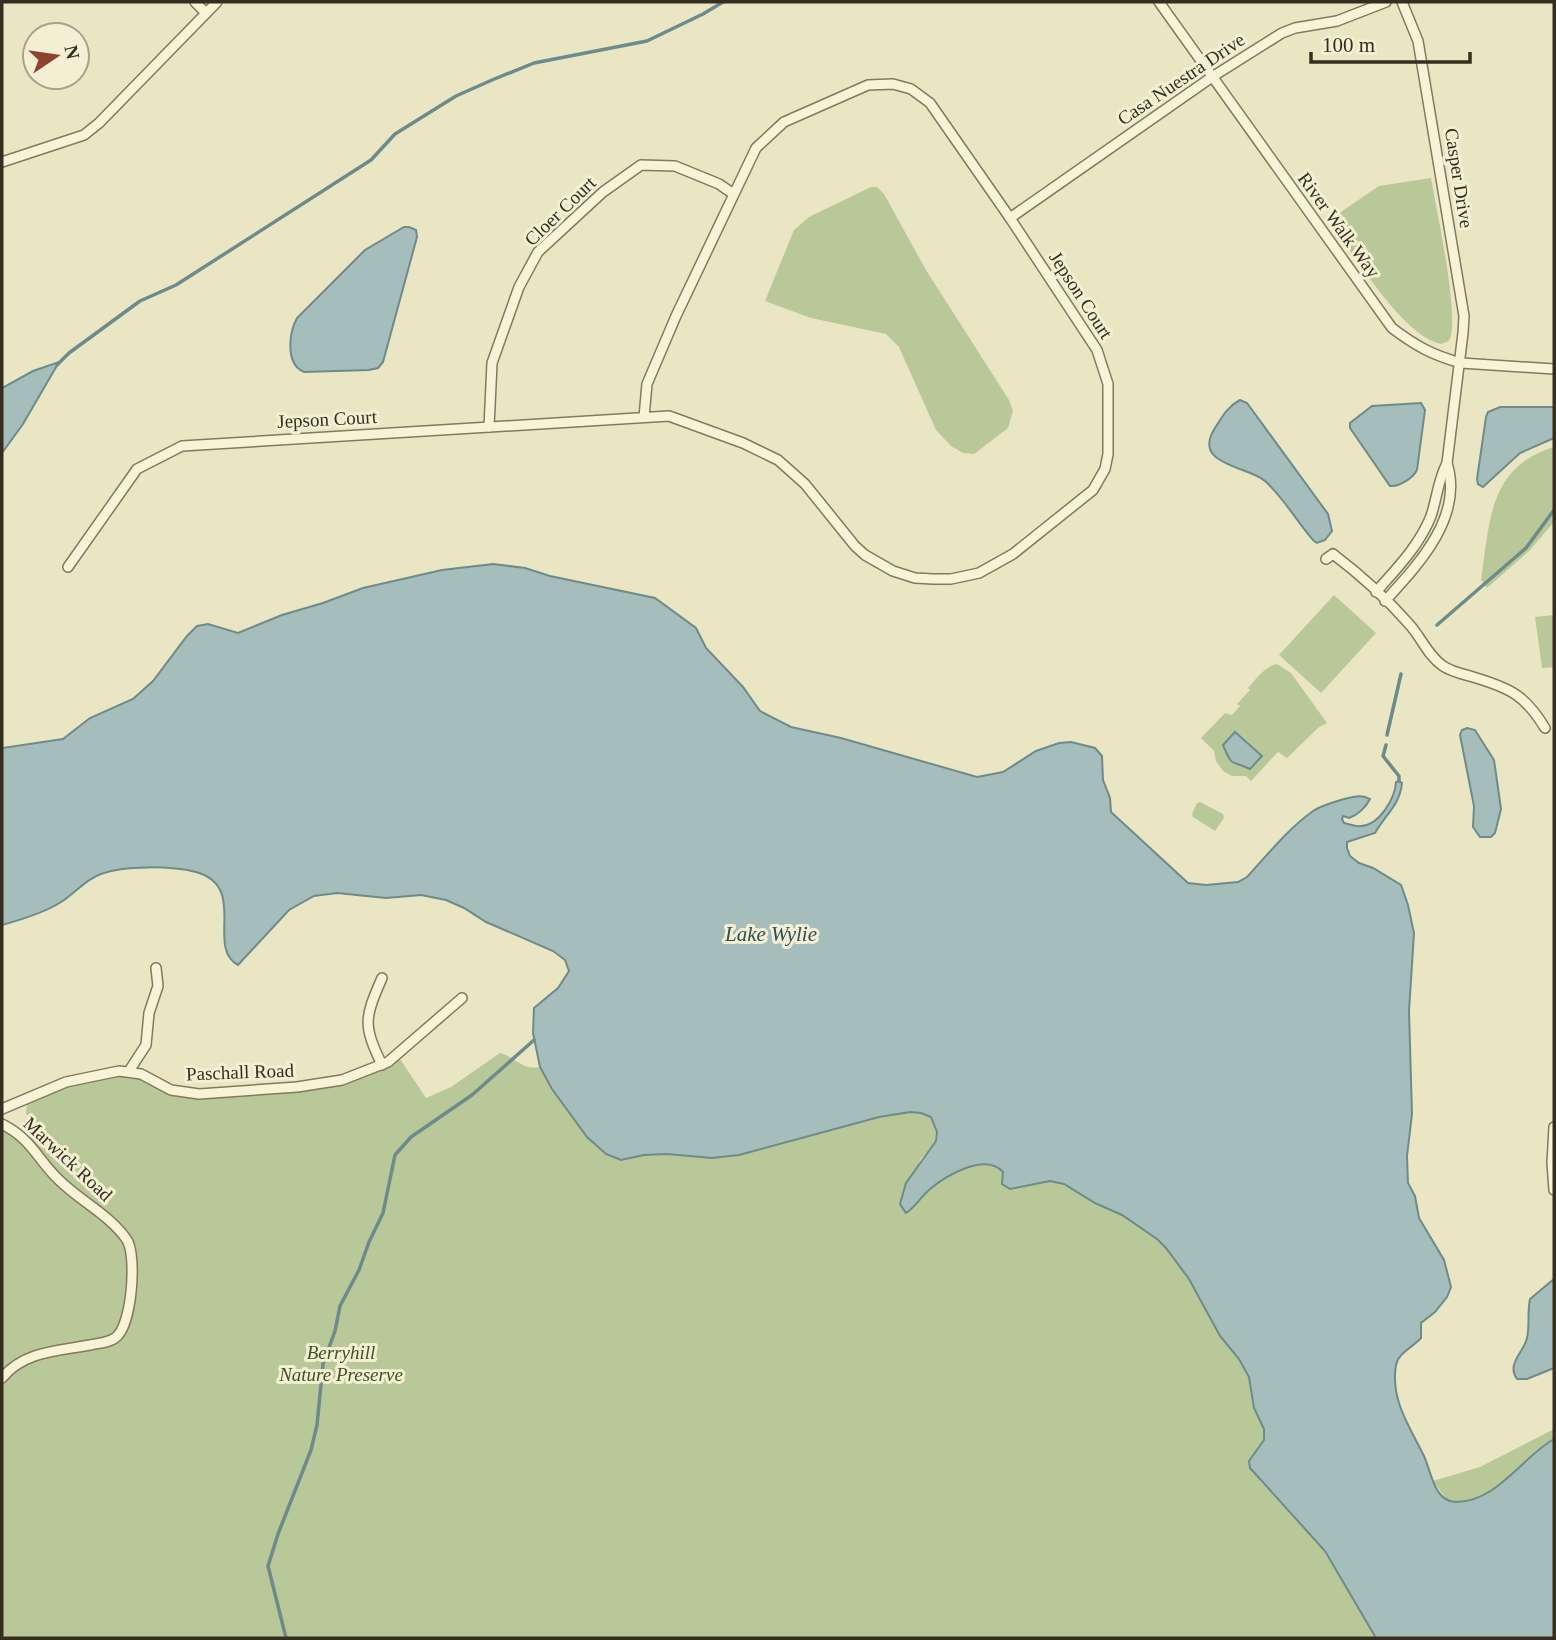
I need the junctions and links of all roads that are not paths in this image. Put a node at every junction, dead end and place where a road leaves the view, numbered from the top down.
1 (195, 2) edge
2 (217, 2) edge
3 (1158, 2) edge
4 (1386, 2) edge
5 (1402, 2) edge
6 (206, 13) junction
7 (1212, 77) junction
8 (2, 162) edge
9 (732, 193) junction
10 (1010, 218) junction
11 (1461, 363) junction
12 (1554, 369) edge
13 (644, 417) junction
14 (489, 427) junction
15 (1447, 463) junction
16 (1326, 559) dead end
17 (68, 567) dead end
18 (1376, 592) junction
19 (1385, 601) junction
20 (1545, 728) dead end
21 (156, 968) dead end
22 (382, 978) dead end
23 (462, 998) dead end
24 (382, 1065) junction
25 (129, 1071) junction
26 (2, 1109) edge
27 (2, 1124) edge
28 (1554, 1127) edge
29 (1554, 1190) edge
30 (2, 1378) edge

1 - 6 street
2 - 6 street
3 - 7 street, River Walk Way
4 - 7 street, Casa Nuestra Drive
5 - 11 street, Casper Drive
6 - 8 street
7 - 10 street, Casa Nuestra Drive
7 - 11 street, River Walk Way
9 - 10 street, Jepson Court
9 - 13 street, Jepson Court
9 - 14 street, Cloer Court
10 - 13 street, Jepson Court
11 - 12 street, River Walk Way
11 - 15 street, Casper Drive
13 - 14 street, Jepson Court
14 - 17 street, Jepson Court
15 - 18 street
15 - 19 street
16 - 18 street
18 - 19 street
19 - 20 street
21 - 25 street
22 - 24 street
23 - 24 street, Paschall Road
24 - 25 street, Paschall Road
25 - 26 street
27 - 30 street, Marwick Road
28 - 29 street

